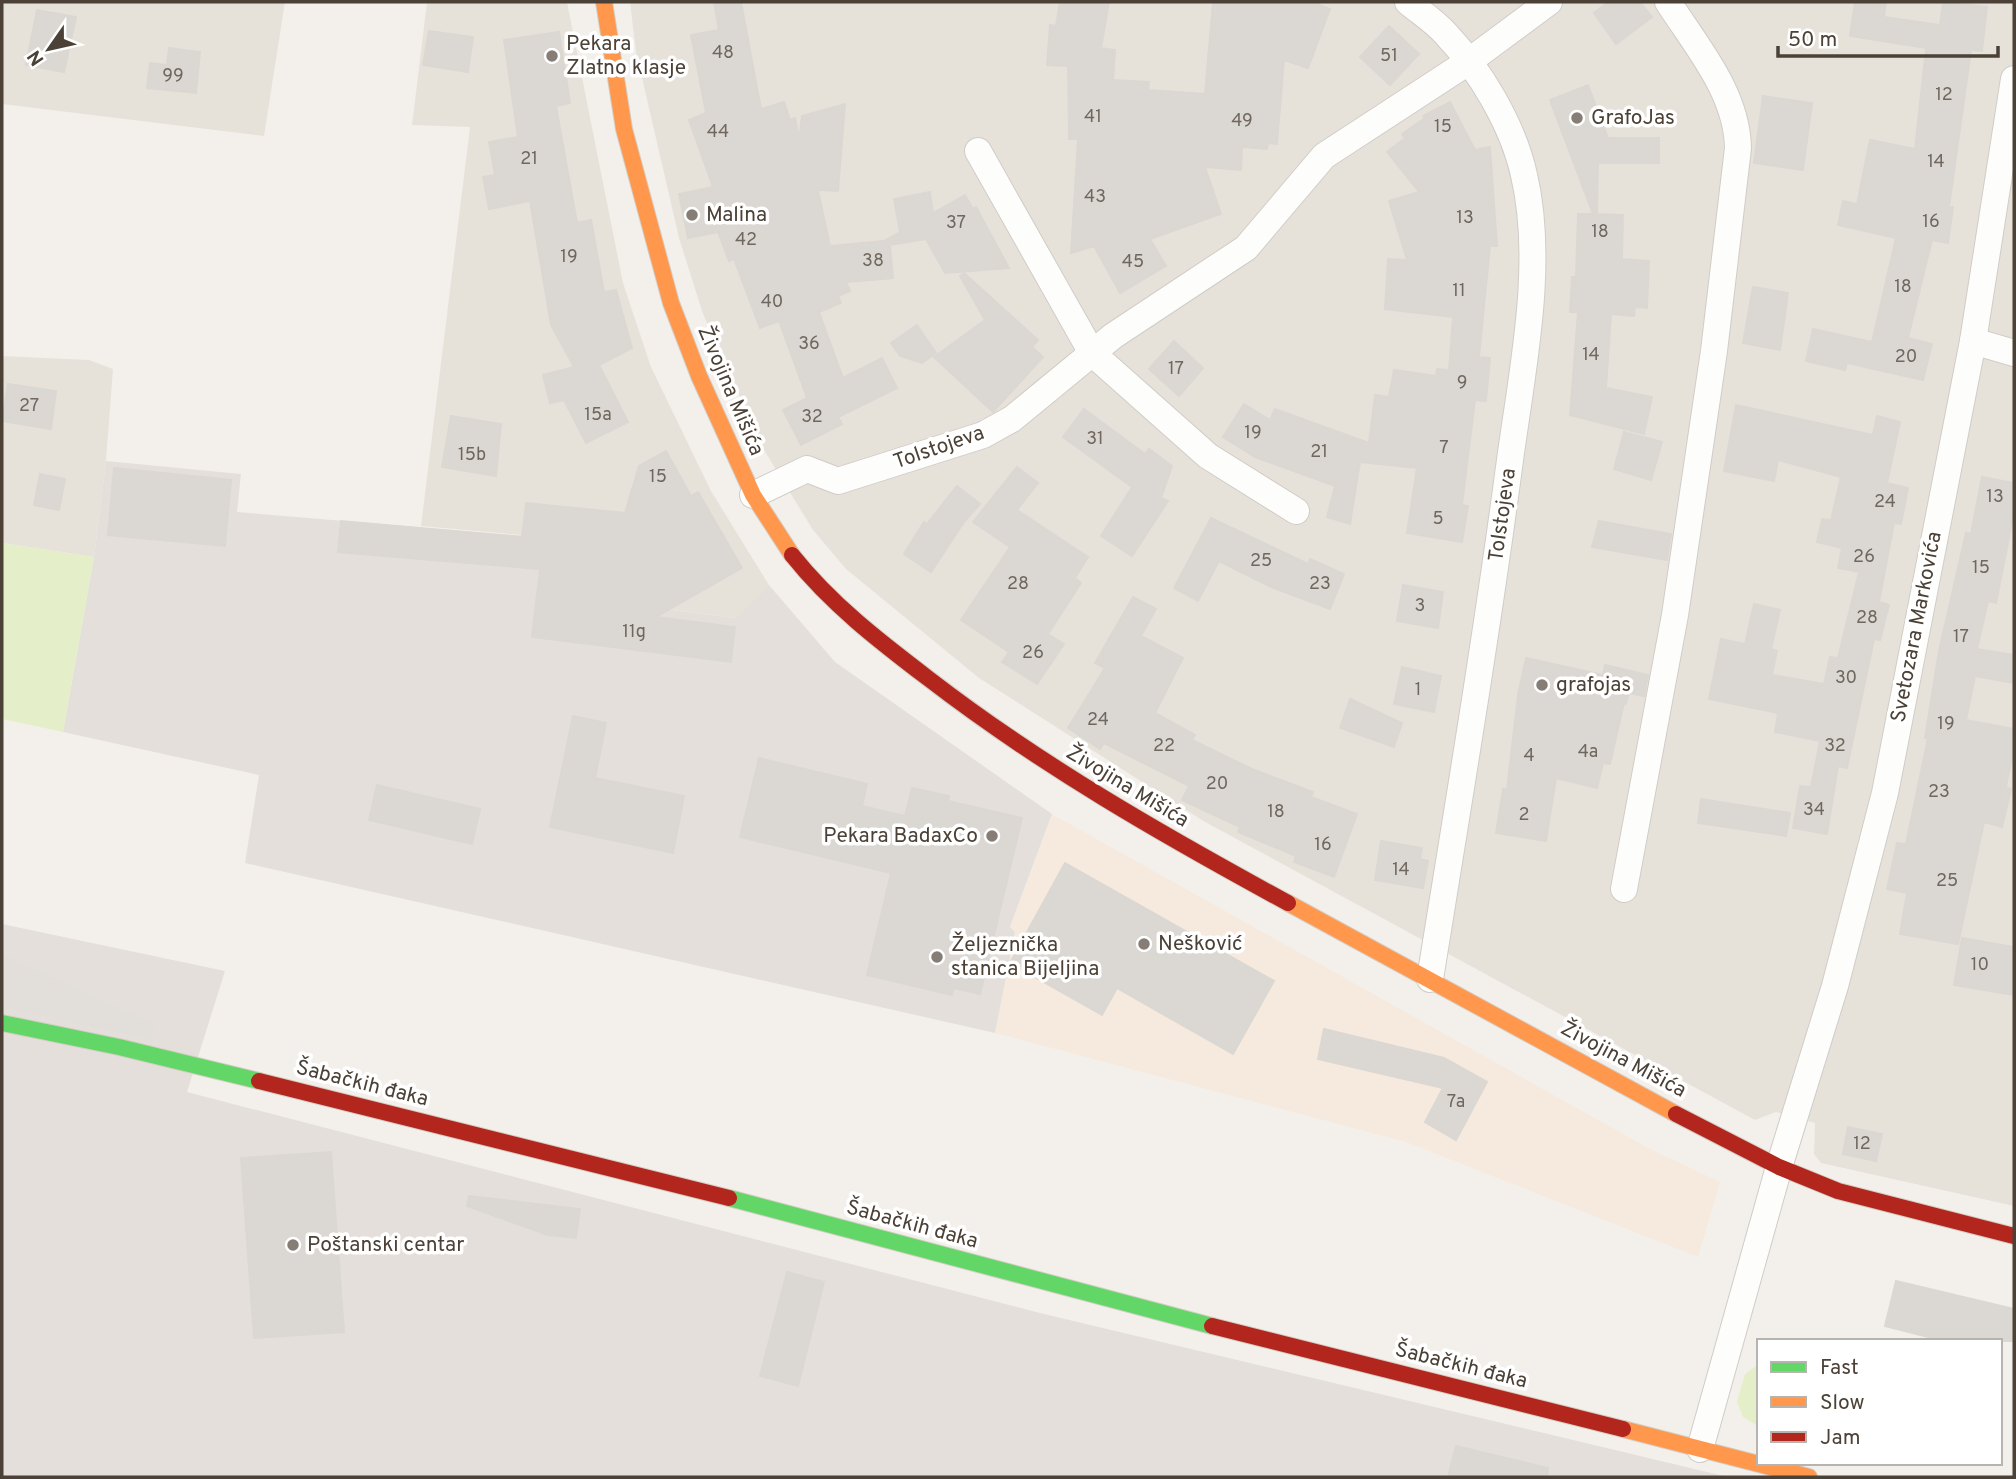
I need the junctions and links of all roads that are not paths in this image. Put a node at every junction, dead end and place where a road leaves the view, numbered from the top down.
1 (604, 2) edge
2 (1408, 2) edge
3 (1549, 2) edge
4 (1668, 2) edge
5 (1468, 62) junction
6 (2014, 79) edge
7 (978, 151) dead end
8 (1973, 341) junction
9 (2014, 352) edge
10 (1092, 353) junction
11 (752, 495) junction
12 (1296, 511) dead end
13 (1625, 889) dead end
14 (1430, 979) junction
15 (2, 1023) edge
16 (1779, 1167) junction
17 (2014, 1236) edge
18 (1700, 1449) junction
19 (1757, 1464) edge
20 (1762, 1465) edge
21 (1809, 1477) edge

1 - 11 main road, Živojina Mišića
2 - 5 street, Tolstojeva
3 - 5 street, Tolstojeva
4 - 13 street
5 - 10 street, Tolstojeva
5 - 14 street, Tolstojeva
6 - 8 street, Svetozara Markovića
7 - 10 street
8 - 9 street
8 - 16 street, Svetozara Markovića
10 - 11 street, Tolstojeva
10 - 12 street
11 - 14 main road, Živojina Mišića
14 - 16 main road, Živojina Mišića
15 - 18 main road, Šabačkih đaka
16 - 17 main road, Živojina Mišića
16 - 18 street, Svetozara Markovića
18 - 19 main road, Šabačkih đaka
20 - 21 main road, Šabačkih đaka

